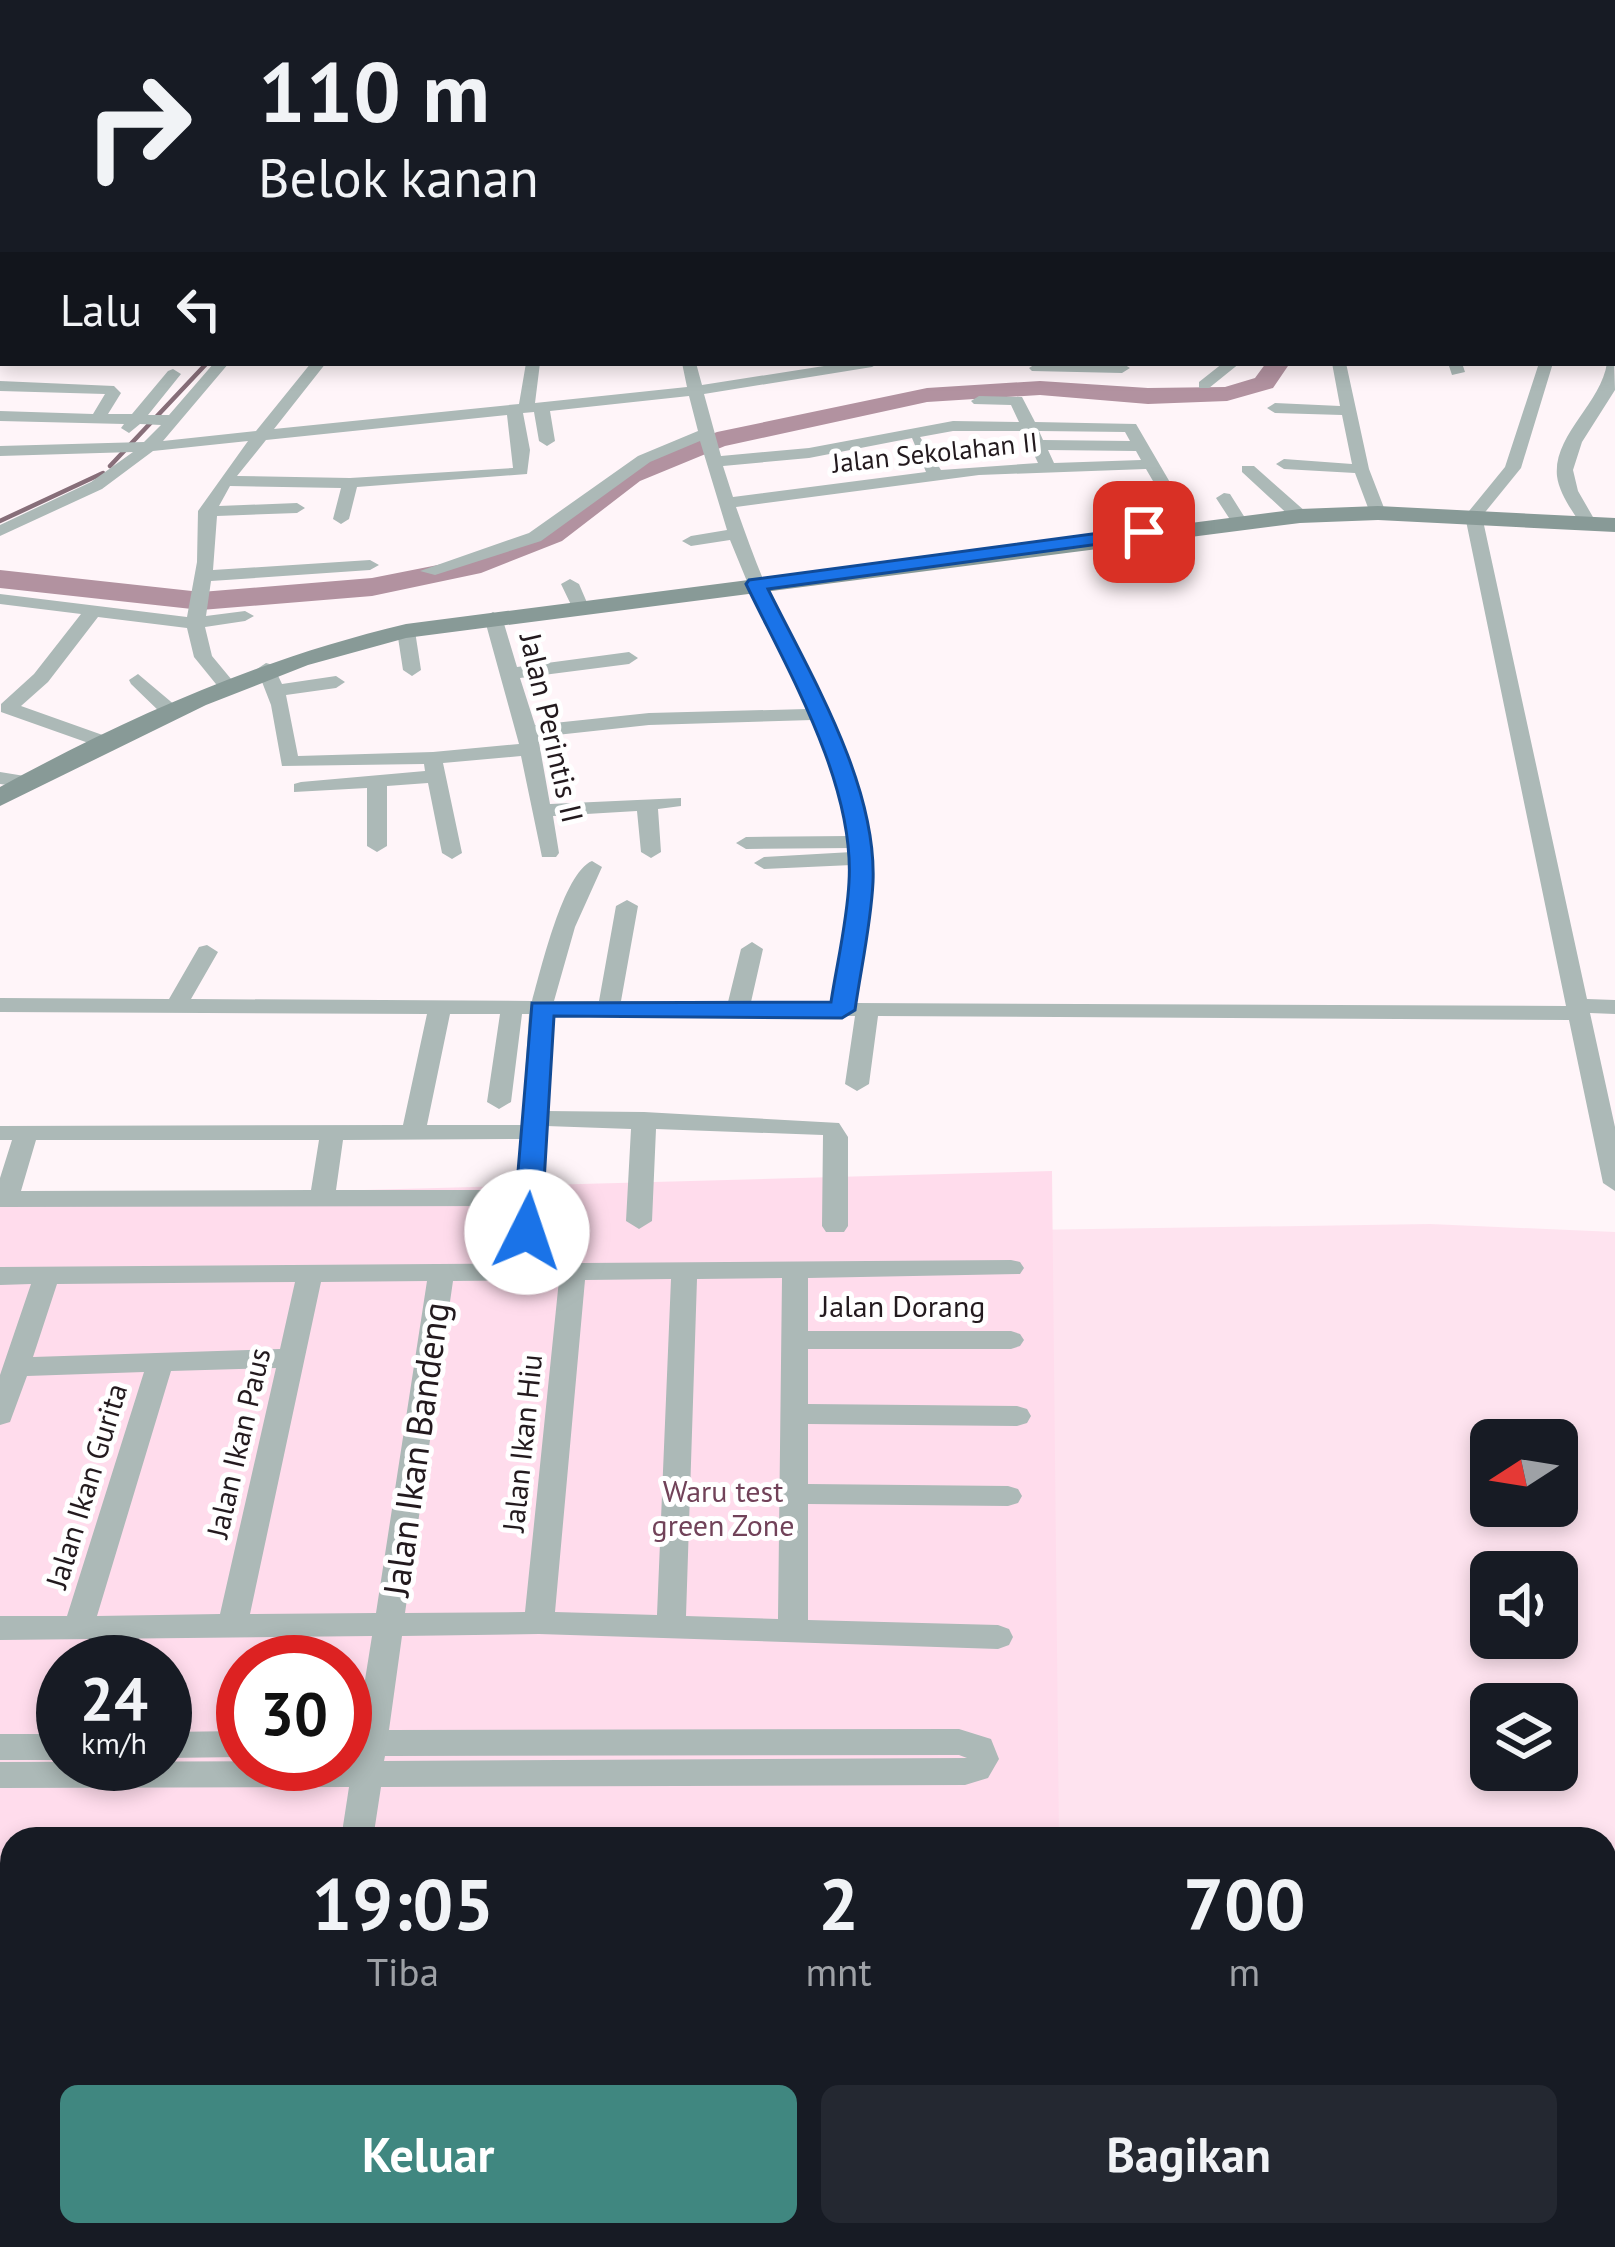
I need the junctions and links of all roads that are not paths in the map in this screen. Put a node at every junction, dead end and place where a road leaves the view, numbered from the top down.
1 (217, 366) edge
2 (317, 366) edge
3 (533, 366) edge
4 (690, 366) edge
5 (853, 366) edge
6 (1229, 366) edge
7 (1340, 366) edge
8 (1545, 366) edge
9 (1614, 366) edge
10 (1037, 368) dead end
11 (1124, 372) edge
12 (791, 376) junction
13 (1204, 385) dead end
14 (0, 386) edge
15 (177, 388) junction
16 (695, 391) junction
17 (805, 397) dead end
18 (979, 400) dead end
19 (527, 408) junction
20 (1275, 408) dead end
21 (1347, 411) junction
22 (0, 416) edge
23 (98, 418) junction
24 (152, 420) junction
25 (1026, 424) junction
26 (264, 434) junction
27 (704, 436) junction
28 (547, 441) dead end
29 (919, 441) dead end
30 (1039, 445) junction
31 (1142, 446) junction
32 (129, 448) junction
33 (0, 452) edge
34 (809, 453) junction
35 (712, 461) junction
36 (1152, 464) junction
37 (1284, 464) dead end
38 (1048, 468) junction
39 (1248, 469) dead end
40 (1361, 469) junction
41 (936, 475) junction
42 (226, 481) junction
43 (350, 484) junction
44 (832, 490) junction
45 (1224, 498) dead end
46 (725, 503) junction
47 (297, 508) dead end
48 (206, 511) junction
49 (1378, 513) junction
50 (1300, 516) junction
51 (1473, 516) junction
52 (341, 519) dead end
53 (1239, 521) junction
54 (1588, 524) junction
55 (1615, 525) edge
56 (1188, 527) junction
57 (0, 531) edge
58 (736, 534) junction
59 (691, 541) dead end
60 (370, 565) dead end
61 (429, 571) dead end
62 (201, 584) junction
63 (756, 584) junction
64 (0, 599) edge
65 (92, 611) junction
66 (245, 616) dead end
67 (493, 616) junction
68 (193, 620) junction
69 (406, 631) junction
70 (629, 658) dead end
71 (412, 670) dead end
72 (512, 674) junction
73 (138, 680) dead end
74 (270, 680) junction
75 (336, 682) dead end
76 (227, 685) junction
77 (170, 710) junction
78 (819, 714) junction
79 (528, 741) junction
80 (104, 742) junction
81 (434, 767) junction
82 (0, 778) edge
83 (377, 781) junction
84 (30, 782) junction
85 (301, 788) dead end
86 (0, 798) edge
87 (674, 802) dead end
88 (647, 803) junction
89 (543, 811) junction
90 (746, 843) dead end
91 (377, 846) dead end
92 (862, 850) junction
93 (651, 852) dead end
94 (452, 853) dead end
95 (549, 853) dead end
96 (764, 863) dead end
97 (592, 867) dead end
98 (627, 906) dead end
99 (752, 949) dead end
100 (207, 952) dead end
101 (0, 1005) edge
102 (176, 1006) junction
103 (440, 1007) junction
104 (1615, 1007) edge
105 (512, 1008) junction
106 (541, 1008) junction
107 (609, 1008) junction
108 (738, 1009) junction
109 (855, 1010) junction
110 (1578, 1010) junction
111 (856, 1084) dead end
112 (499, 1102) dead end
113 (644, 1119) junction
114 (534, 1125) junction
115 (13, 1133) edge
116 (332, 1133) junction
117 (413, 1133) junction
118 (1615, 1183) edge
119 (530, 1198) junction
120 (3, 1199) edge
121 (322, 1201) junction
122 (639, 1221) dead end
123 (835, 1226) dead end
124 (527, 1232) dead end
125 (1012, 1268) dead end
126 (573, 1269) junction
127 (684, 1270) junction
128 (795, 1270) junction
129 (441, 1272) junction
130 (310, 1274) junction
131 (0, 1276) edge
132 (47, 1276) junction
133 (795, 1340) junction
134 (1011, 1340) dead end
135 (292, 1358) junction
136 (160, 1363) junction
137 (16, 1367) junction
138 (796, 1414) junction
139 (0, 1415) edge
140 (1017, 1416) dead end
141 (797, 1494) junction
142 (1009, 1496) dead end
143 (538, 1622) junction
144 (392, 1624) junction
145 (671, 1627) junction
146 (0, 1628) edge
147 (78, 1628) junction
148 (232, 1628) junction
149 (793, 1630) junction
150 (998, 1637) dead end
151 (372, 1705) edge
152 (372, 1753) edge
153 (216, 1756) edge
154 (683, 1757) junction
155 (9, 1761) edge
156 (359, 1791) edge
157 (357, 1827) edge

1 - 15 street
2 - 26 street
3 - 19 street
4 - 16 street
5 - 12 street
6 - 13 street
7 - 21 street
8 - 51 street
9 - 54 street
10 - 11 street
12 - 16 street
12 - 17 street
14 - 23 street
15 - 24 street
15 - 24 street
16 - 19 street
16 - 27 street
18 - 25 street
19 - 26 street
19 - 28 street
19 - 43 street
20 - 21 street
21 - 40 street
22 - 23 street
23 - 24 street
24 - 32 street
24 - 32 street
25 - 30 street
25 - 31 street
25 - 34 street
26 - 32 street
26 - 42 street
27 - 35 street
27 - 61 street
29 - 41 street
30 - 31 street
30 - 38 street
31 - 36 street
32 - 33 street
32 - 57 street
34 - 35 street
34 - 44 street
35 - 46 street
36 - 38 street, Jalan Sekolahan II
36 - 56 street
37 - 40 street
38 - 41 street, Jalan Sekolahan II
39 - 50 street
40 - 49 street
41 - 44 street, Jalan Sekolahan II
42 - 43 street
42 - 48 street
43 - 52 street
44 - 46 street, Jalan Sekolahan II
45 - 53 street
46 - 58 street
47 - 48 street
48 - 62 street
49 - 50 street
49 - 51 street
50 - 53 street
51 - 54 street
51 - 110 street
53 - 56 street
54 - 55 street
56 - 63 street
58 - 59 street
58 - 63 street
60 - 62 street
62 - 68 street
63 - 67 street
63 - 78 street
64 - 65 street
65 - 68 street
65 - 80 street
66 - 68 street
67 - 69 street
67 - 72 street, Jalan Perintis II
68 - 76 street
69 - 71 street
69 - 74 street
70 - 72 street
72 - 79 street, Jalan Perintis II
73 - 77 street
74 - 75 street
74 - 76 street
74 - 81 street
76 - 77 street
77 - 80 street
78 - 79 street
78 - 92 street
79 - 81 street
79 - 89 street, Jalan Perintis II
80 - 84 street
81 - 83 street
81 - 94 street
82 - 84 street
83 - 85 street
83 - 91 street
84 - 86 street
87 - 88 street
88 - 89 street
88 - 93 street
89 - 95 street, Jalan Perintis II
90 - 92 street
92 - 96 street
92 - 109 street
97 - 106 street
98 - 107 street
99 - 108 street
100 - 102 street
101 - 102 street
102 - 103 street
103 - 105 street
103 - 117 street
104 - 110 street
105 - 106 street
105 - 112 street
106 - 107 street
106 - 114 street
107 - 108 street
108 - 109 street
109 - 110 street
109 - 111 street
110 - 118 street
113 - 114 street
113 - 122 street
113 - 123 street
114 - 117 street
114 - 119 street
115 - 116 street
115 - 120 street
116 - 117 street
116 - 121 street
119 - 121 street
119 - 124 street
120 - 121 street
125 - 128 street
126 - 127 street
126 - 129 street
126 - 143 street, Jalan Ikan Hiu
127 - 128 street
127 - 145 street
128 - 133 street
129 - 130 street
129 - 144 street, Jalan Ikan Bandeng
130 - 132 street
130 - 135 street, Jalan Ikan Paus
131 - 132 street
132 - 137 street
133 - 134 street, Jalan Dorang
133 - 138 street
135 - 136 street
135 - 148 street, Jalan Ikan Paus
136 - 137 street
136 - 147 street, Jalan Ikan Gurita
137 - 139 street
138 - 140 street
138 - 141 street
141 - 142 street
141 - 149 street
143 - 144 street
143 - 145 street
144 - 148 street
144 - 151 street, Jalan Ikan Bandeng
145 - 149 street
146 - 147 street
147 - 148 street
149 - 150 street
152 - 154 street
153 - 155 street
154 - 154 street
156 - 157 street, Jalan Ikan Bandeng

